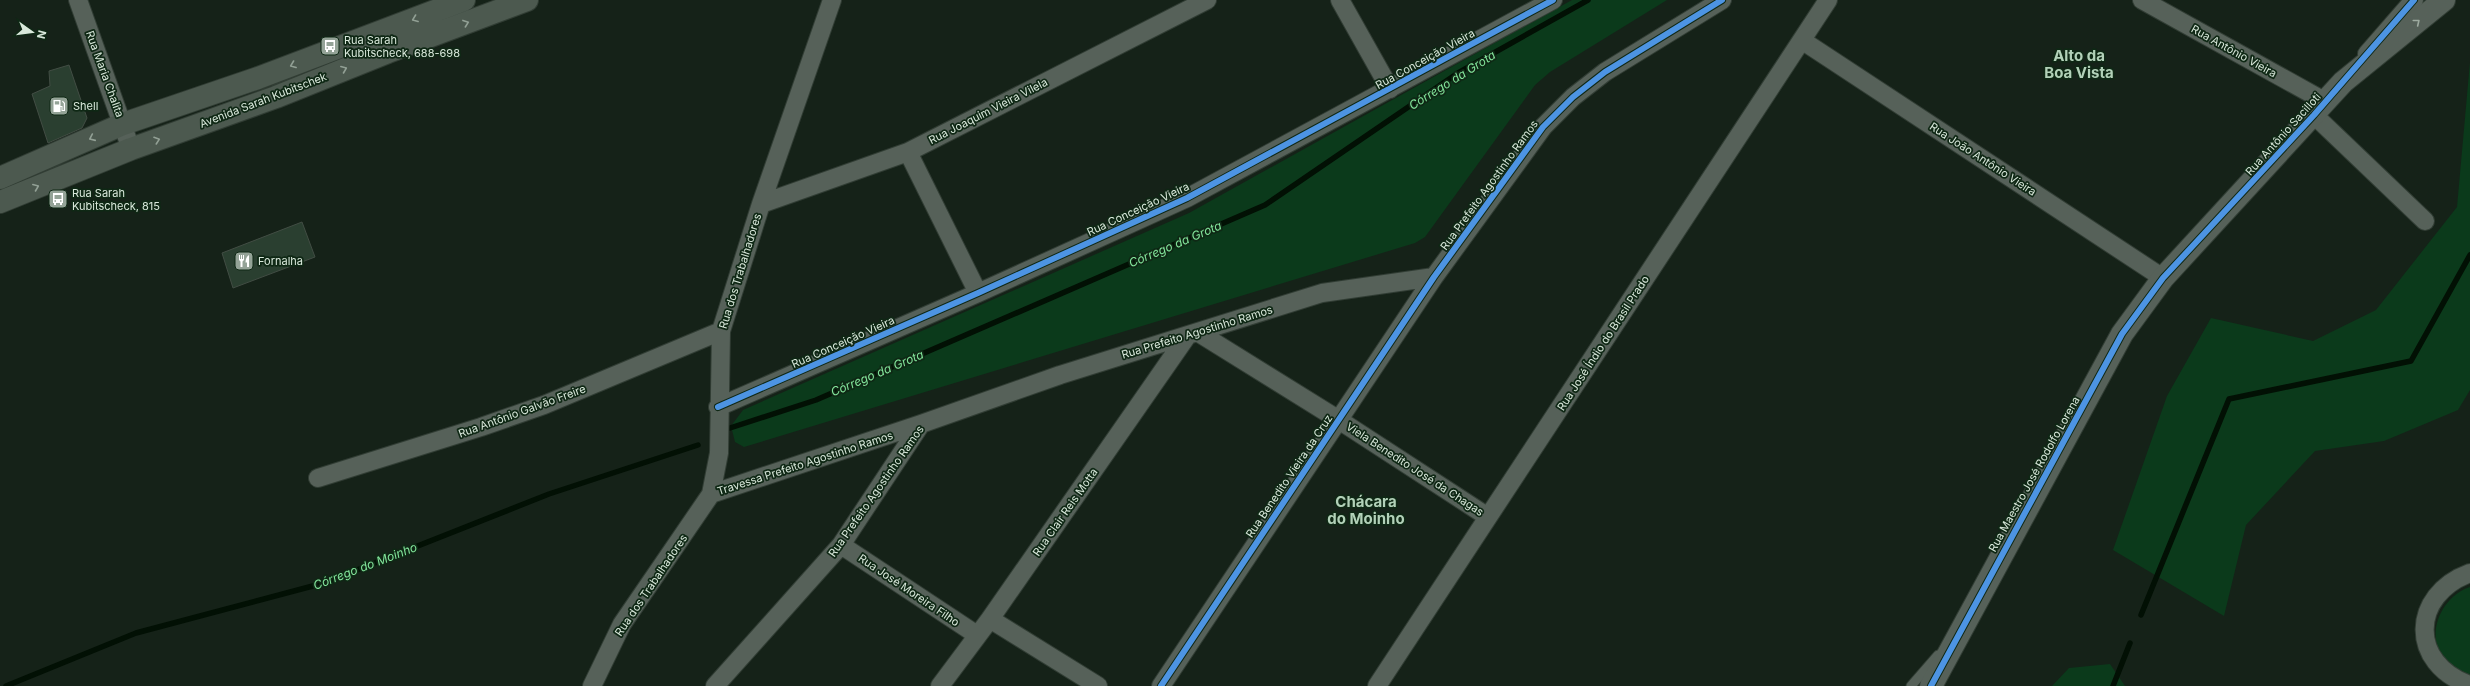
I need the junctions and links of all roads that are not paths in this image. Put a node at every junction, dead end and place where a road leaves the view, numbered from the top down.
1 (78, 0) edge
2 (464, 0) edge
3 (526, 0) edge
4 (832, 0) edge
5 (1207, 0) edge
6 (1340, 0) edge
7 (1553, 0) edge
8 (1722, 0) edge
9 (1828, 0) edge
10 (2142, 0) edge
11 (2414, 0) edge
12 (2444, 0) edge
13 (1803, 41) junction
14 (384, 42) junction
15 (2342, 82) junction
16 (1390, 89) junction
17 (2320, 108) junction
18 (123, 124) junction
19 (131, 149) junction
20 (908, 152) junction
21 (0, 178) edge
22 (0, 202) edge
23 (761, 204) junction
24 (2424, 221) dead end
25 (1434, 277) junction
26 (2163, 278) junction
27 (978, 293) junction
28 (721, 330) junction
29 (1193, 334) junction
30 (718, 408) junction
31 (1339, 420) junction
32 (921, 424) junction
33 (318, 478) dead end
34 (711, 494) junction
35 (1488, 518) junction
36 (841, 545) junction
37 (2470, 573) edge
38 (990, 619) junction
39 (1962, 626) junction
40 (977, 635) junction
41 (2460, 684) edge
42 (592, 686) edge
43 (715, 686) edge
44 (940, 686) edge
45 (1098, 686) edge
46 (1161, 686) edge
47 (1377, 686) edge
48 (1911, 686) edge
49 (1932, 686) edge

1 - 18 street, Rua Maria Chalita
2 -> 14 main road, Avenida Sarah Kubitschek
14 -> 3 main road, Avenida Sarah Kubitschek
4 - 23 street, Rua dos Trabalhadores
5 - 20 street, Rua Joaquim Vieira Vilela
6 - 16 street
7 - 16 street, Rua Conceição Vieira
8 - 25 street, Rua Prefeito Agostinho Ramos
9 - 13 street, Rua José Índio do Brasil Prado
10 - 17 street, Rua Antônio Vieira
11 - 15 street, Rua Antônio Sacilloti
15 -> 12 street
13 - 26 street, Rua João Antônio Vieira
13 - 35 street, Rua José Índio do Brasil Prado
14 -> 18 main road, Avenida Sarah Kubitschek
19 -> 14 main road, Avenida Sarah Kubitschek
15 - 17 street, Rua Antônio Sacilloti
16 - 27 street, Rua Conceição Vieira
17 - 24 street, Rua Antônio Vieira
17 - 26 street, Rua Antônio Sacilloti
18 - 19 street, Rua Maria Chalita
18 -> 21 main road, Avenida Sarah Kubitschek
22 -> 19 main road, Avenida Sarah Kubitschek
20 - 23 street, Rua Joaquim Vieira Vilela
20 - 27 street
23 - 28 street, Rua dos Trabalhadores
25 - 29 street, Rua Prefeito Agostinho Ramos
25 - 31 street, Rua Benedito Vieira da Cruz
26 - 39 street, Rua Maestro José Rodolfo Lorena
27 - 30 street, Rua Conceição Vieira
28 - 30 street, Rua dos Trabalhadores
28 - 33 street, Rua Antônio Galvão Freire
29 - 31 street, Viela Benedito José da Chagas
29 - 32 street, Rua Prefeito Agostinho Ramos
29 - 38 street, Rua Clair Reis Motta
30 - 34 street, Rua dos Trabalhadores
31 - 35 street, Viela Benedito José da Chagas
31 - 46 street, Rua Benedito Vieira da Cruz
32 - 34 street, Travessa Prefeito Agostinho Ramos
32 - 36 street, Rua Prefeito Agostinho Ramos
34 - 42 street, Rua dos Trabalhadores
35 - 47 street, Rua José Índio do Brasil Prado
36 - 40 street, Rua José Moreira Filho
36 - 43 street, Rua Prefeito Agostinho Ramos
37 - 41 street
38 - 40 street, Rua Clair Reis Motta
38 - 45 street
39 - 48 lane
39 - 49 street, Rua Maestro José Rodolfo Lorena
40 - 44 street, Rua Clair Reis Motta

